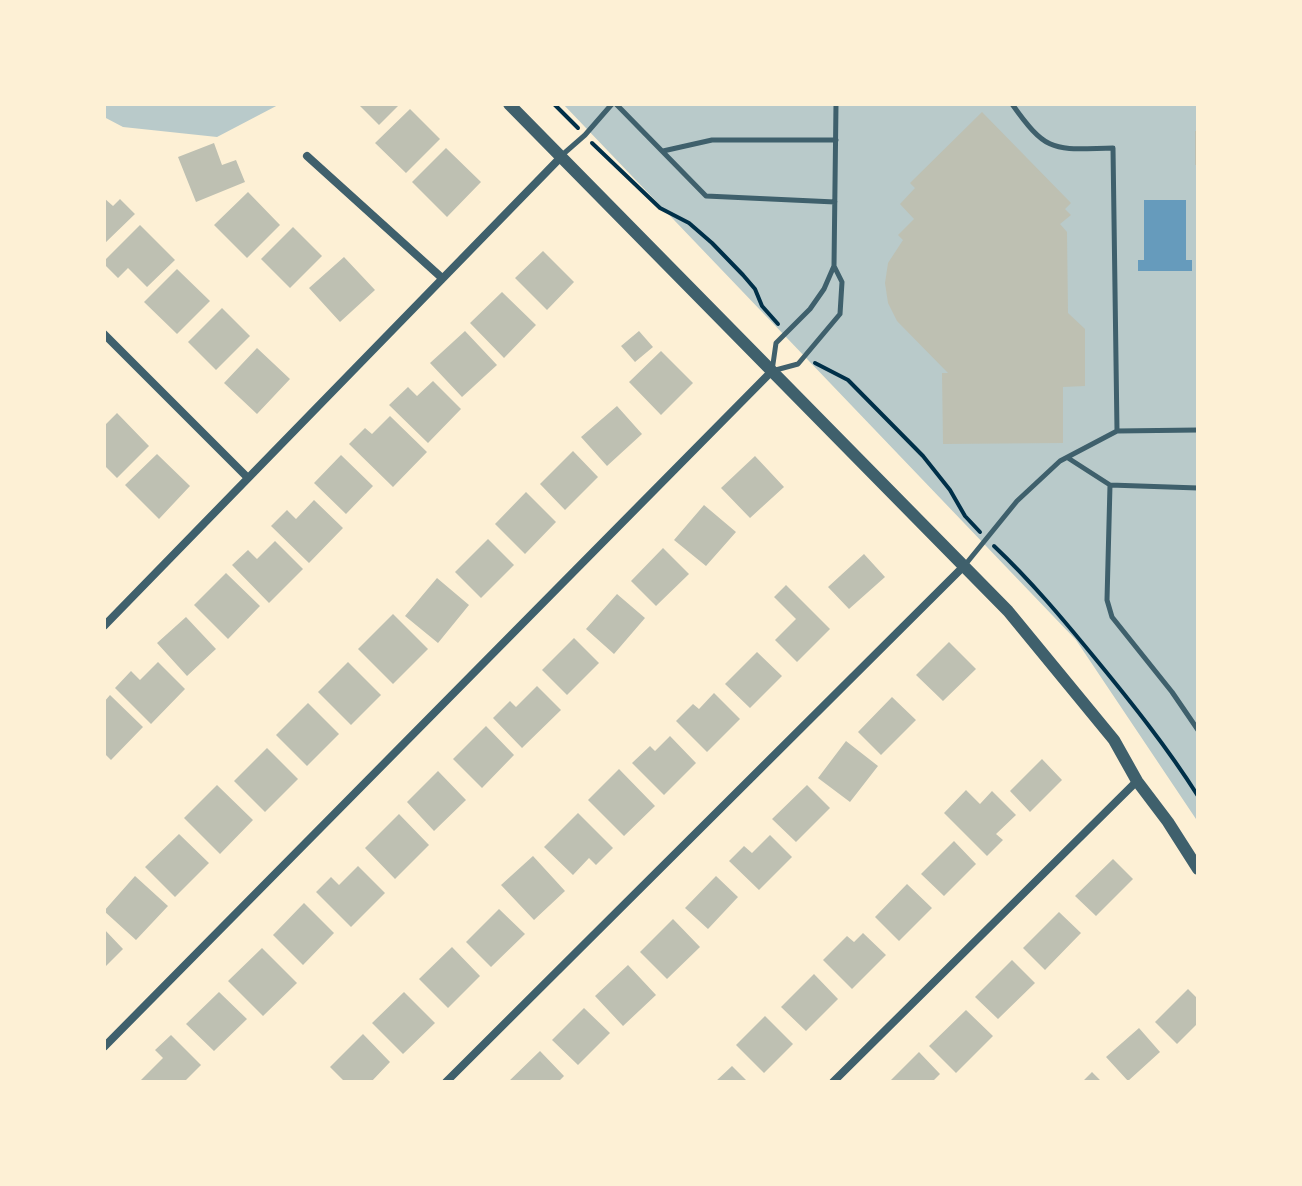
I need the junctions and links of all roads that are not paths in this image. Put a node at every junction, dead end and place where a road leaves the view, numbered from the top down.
1 (509, 104) edge
2 (614, 104) edge
3 (836, 104) edge
4 (1012, 104) edge
5 (836, 140) junction
6 (662, 151) junction
7 (307, 156) dead end
8 (561, 157) junction
9 (835, 202) junction
10 (834, 266) junction
11 (442, 278) junction
12 (104, 334) edge
13 (772, 371) junction
14 (1198, 430) edge
15 (1117, 431) junction
16 (1067, 457) junction
17 (248, 478) junction
18 (1110, 485) junction
19 (1198, 488) edge
20 (964, 566) junction
21 (104, 626) edge
22 (1198, 730) edge
23 (1137, 781) junction
24 (1198, 869) edge
25 (104, 1047) edge
26 (446, 1082) edge
27 (833, 1082) edge

1 - 8 street
2 - 6 lane
2 - 8 lane
3 - 5 lane
4 - 15 lane
5 - 6 lane
5 - 9 lane
6 - 9 lane
7 - 11 street
8 - 11 street
8 - 13 street
9 - 10 lane
10 - 13 lane
10 - 13 lane
11 - 17 street
12 - 17 street
13 - 20 street
13 - 25 street
14 - 15 lane
15 - 16 lane
16 - 18 lane
16 - 20 lane
17 - 21 street
18 - 19 lane
18 - 22 lane
20 - 23 street
20 - 26 street
23 - 24 street
23 - 27 street

